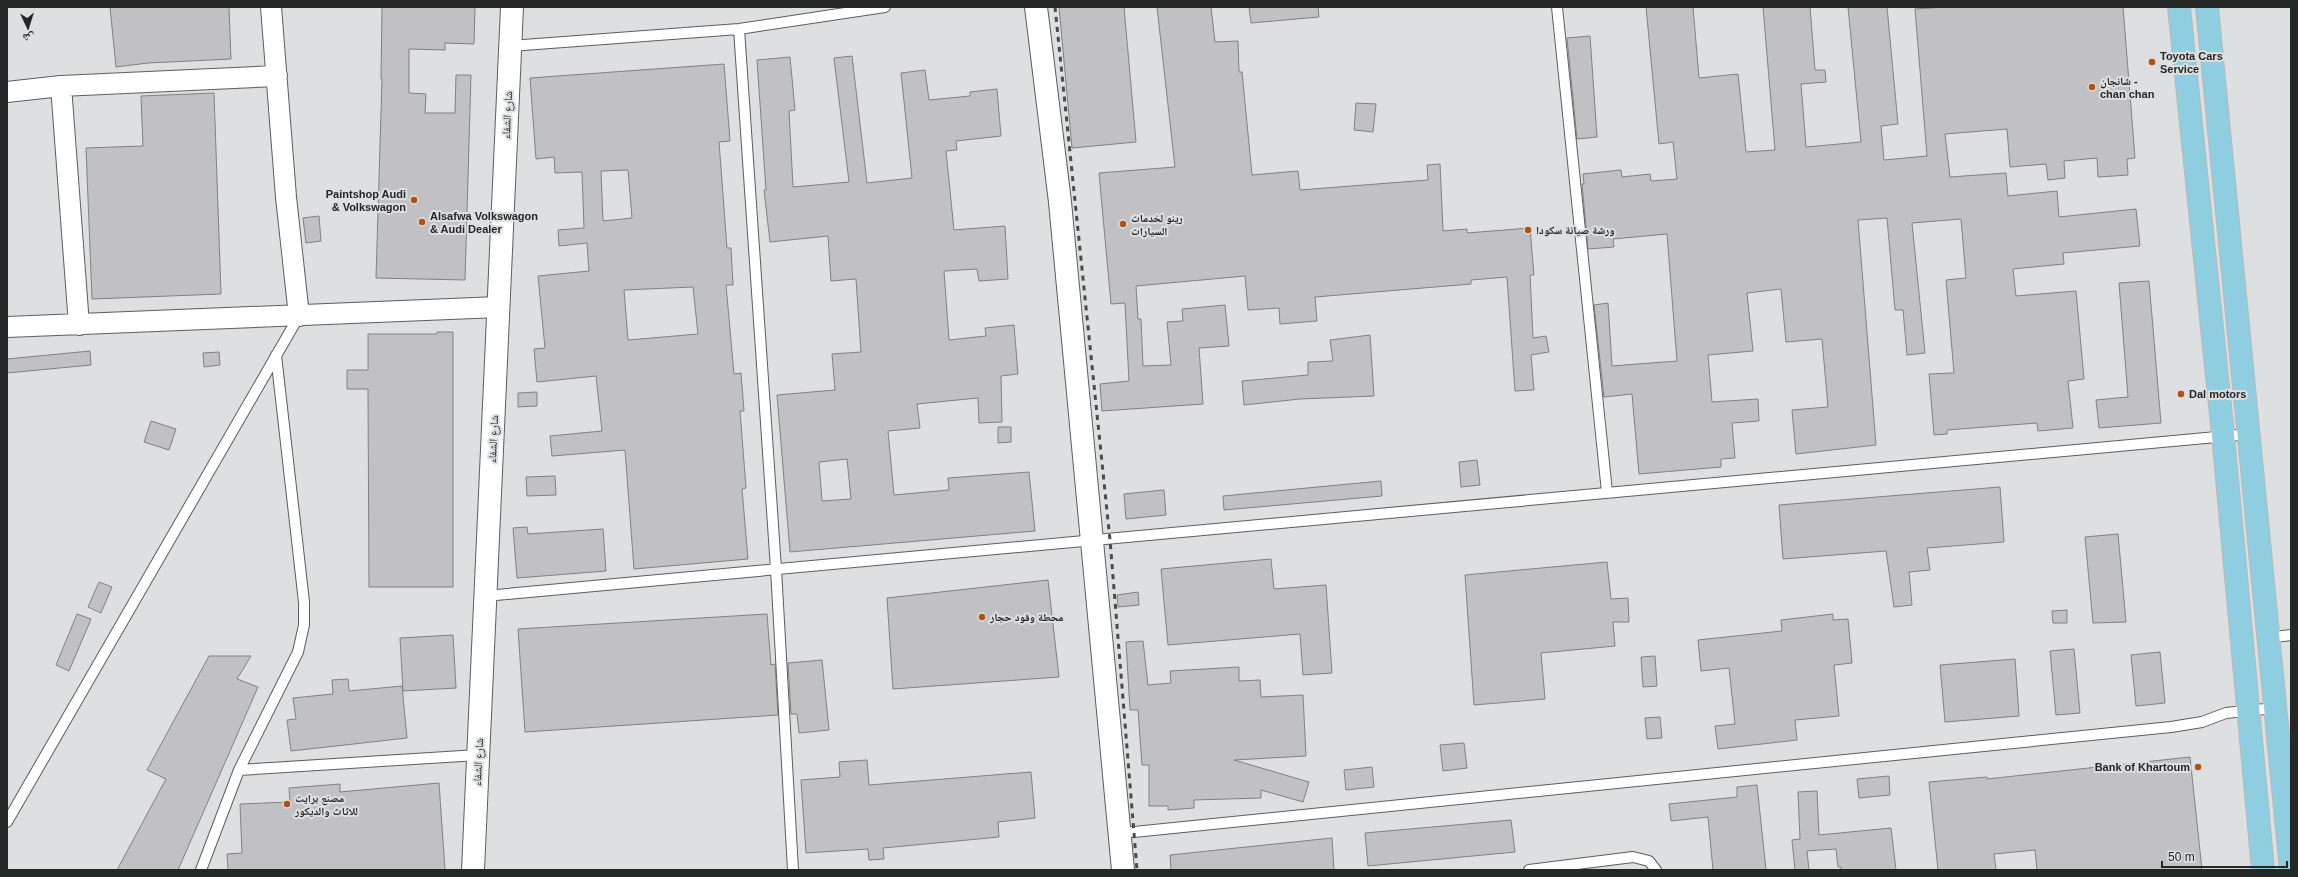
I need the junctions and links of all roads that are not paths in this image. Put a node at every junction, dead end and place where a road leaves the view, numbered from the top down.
1 (272, 7) edge
2 (512, 7) edge
3 (885, 7) edge
4 (1036, 7) edge
5 (1557, 7) edge
6 (2179, 7) edge
7 (2207, 7) edge
8 (739, 30) junction
9 (510, 46) junction
10 (277, 76) junction
11 (61, 86) junction
12 (7, 92) edge
13 (499, 307) junction
14 (299, 316) junction
15 (78, 325) junction
16 (7, 327) edge
17 (276, 355) junction
18 (2249, 434) junction
19 (2223, 435) junction
20 (1607, 492) junction
21 (1092, 540) junction
22 (776, 569) junction
23 (485, 596) junction
24 (2291, 635) edge
25 (2268, 638) junction
26 (2275, 708) junction
27 (2247, 713) junction
28 (478, 755) junction
29 (239, 770) junction
30 (7, 822) edge
31 (1119, 832) junction
32 (201, 870) edge
33 (473, 870) edge
34 (794, 870) edge
35 (1123, 870) edge
36 (1529, 870) edge
37 (1656, 870) edge
38 (2263, 870) edge
39 (2291, 870) edge

1 - 10 street
2 - 9 street, شارع الشفاء
3 - 8 lane
4 - 21 street
5 - 20 lane
6 - 19 main road
7 - 18 main road
8 - 9 lane
8 - 22 lane
9 - 13 street, شارع الشفاء
10 - 11 street
10 - 14 street
11 - 12 street
11 - 15 street
13 - 14 street
13 - 23 street, شارع الشفاء
14 - 15 street
14 - 17 lane
15 - 16 street
17 - 29 lane
17 - 30 lane
18 - 19 lane
18 - 25 main road
19 - 20 lane
19 - 27 main road
20 - 21 lane
21 - 22 lane
21 - 31 street
22 - 23 lane
22 - 34 lane
23 - 28 street, شارع الشفاء
24 - 25 lane
25 - 26 main road
26 - 27 lane
26 - 39 main road
27 - 31 lane
27 - 38 main road
28 - 29 lane
28 - 33 street, شارع الشفاء
29 - 32 lane
31 - 35 street
36 - 37 lane

